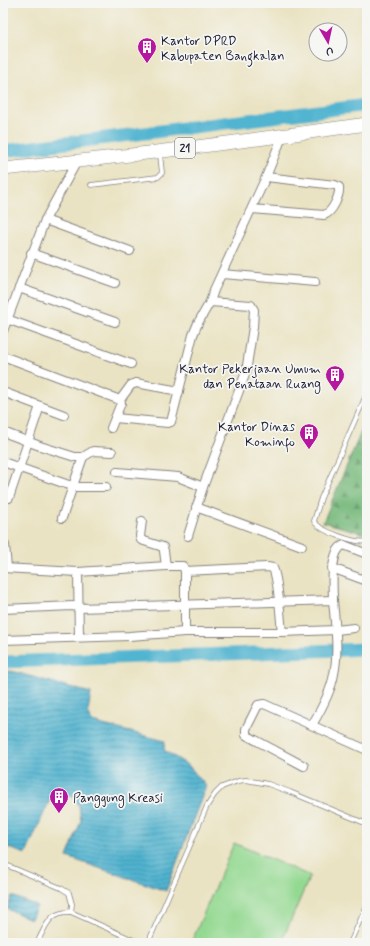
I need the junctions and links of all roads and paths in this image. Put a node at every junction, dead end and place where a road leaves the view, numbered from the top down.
1 (367, 124) edge
2 (282, 136) junction
3 (160, 151) junction
4 (77, 161) junction
5 (3, 169) edge
6 (266, 177) junction
7 (91, 185) dead end
8 (252, 209) junction
9 (45, 220) junction
10 (130, 251) dead end
11 (31, 253) junction
12 (222, 274) junction
13 (315, 282) dead end
14 (115, 283) dead end
15 (19, 288) junction
16 (210, 302) junction
17 (6, 319) edge
18 (115, 322) dead end
19 (3, 331) edge
20 (3, 356) edge
21 (132, 364) dead end
22 (179, 391) junction
23 (3, 392) edge
24 (367, 392) edge
25 (120, 400) junction
26 (40, 406) junction
27 (64, 415) dead end
28 (115, 418) junction
29 (111, 428) dead end
30 (3, 432) edge
31 (28, 441) junction
32 (112, 452) dead end
33 (83, 457) junction
34 (3, 462) edge
35 (19, 468) junction
36 (117, 472) dead end
37 (74, 486) junction
38 (106, 487) dead end
39 (203, 487) junction
40 (9, 498) dead end
41 (196, 507) junction
42 (62, 518) dead end
43 (142, 521) dead end
44 (188, 536) dead end
45 (367, 541) edge
46 (3, 542) edge
47 (302, 546) dead end
48 (367, 554) edge
49 (166, 566) junction
50 (5, 568) edge
51 (332, 568) junction
52 (185, 570) junction
53 (78, 572) junction
54 (367, 581) edge
55 (333, 600) junction
56 (279, 601) junction
57 (186, 604) junction
58 (79, 608) junction
59 (3, 609) edge
60 (354, 628) dead end
61 (336, 630) junction
62 (185, 632) junction
63 (282, 632) junction
64 (80, 637) junction
65 (3, 640) edge
66 (312, 725) junction
67 (367, 750) edge
68 (304, 766) dead end
69 (367, 824) edge
70 (6, 865) dead end
71 (367, 905) edge
72 (72, 912) junction
73 (39, 939) dead end
74 (140, 943) edge
75 (148, 943) edge
76 (350, 943) edge

1 - 2 highway, 21
2 - 3 highway, 21
2 - 6 street
3 - 4 highway, 21
3 - 7 lane
4 - 5 highway, 21
4 - 9 street
6 - 8 street
6 - 8 street
8 - 12 street
9 - 10 street
9 - 11 street
11 - 14 street
11 - 15 street
12 - 13 street
12 - 16 street
15 - 17 street
15 - 18 street
16 - 22 street
16 - 39 street
17 - 19 street
17 - 21 street
20 - 25 street
22 - 25 street
22 - 28 street
23 - 26 street
24 - 45 lane
25 - 28 street
26 - 27 street
26 - 31 street
28 - 29 street
30 - 31 street
31 - 33 street
31 - 35 street
32 - 33 street
33 - 37 street
34 - 35 street
35 - 37 street
35 - 40 street
36 - 39 street
37 - 38 street
37 - 42 street
39 - 41 street
41 - 44 street
41 - 47 street
43 - 49 street
46 - 50 street
48 - 51 street
49 - 52 street
49 - 53 street
50 - 53 street
51 - 54 street
51 - 55 street
52 - 56 street
52 - 57 street
53 - 58 street
55 - 56 street
55 - 61 street
56 - 57 street
56 - 63 street
57 - 58 street
57 - 62 street
58 - 59 street
58 - 64 street
60 - 61 street
61 - 63 street
61 - 66 street
62 - 63 street
62 - 64 street
64 - 65 street
66 - 67 street
66 - 68 street
69 - 75 lane
70 - 72 lane
71 - 76 lane
72 - 73 lane
72 - 74 lane

